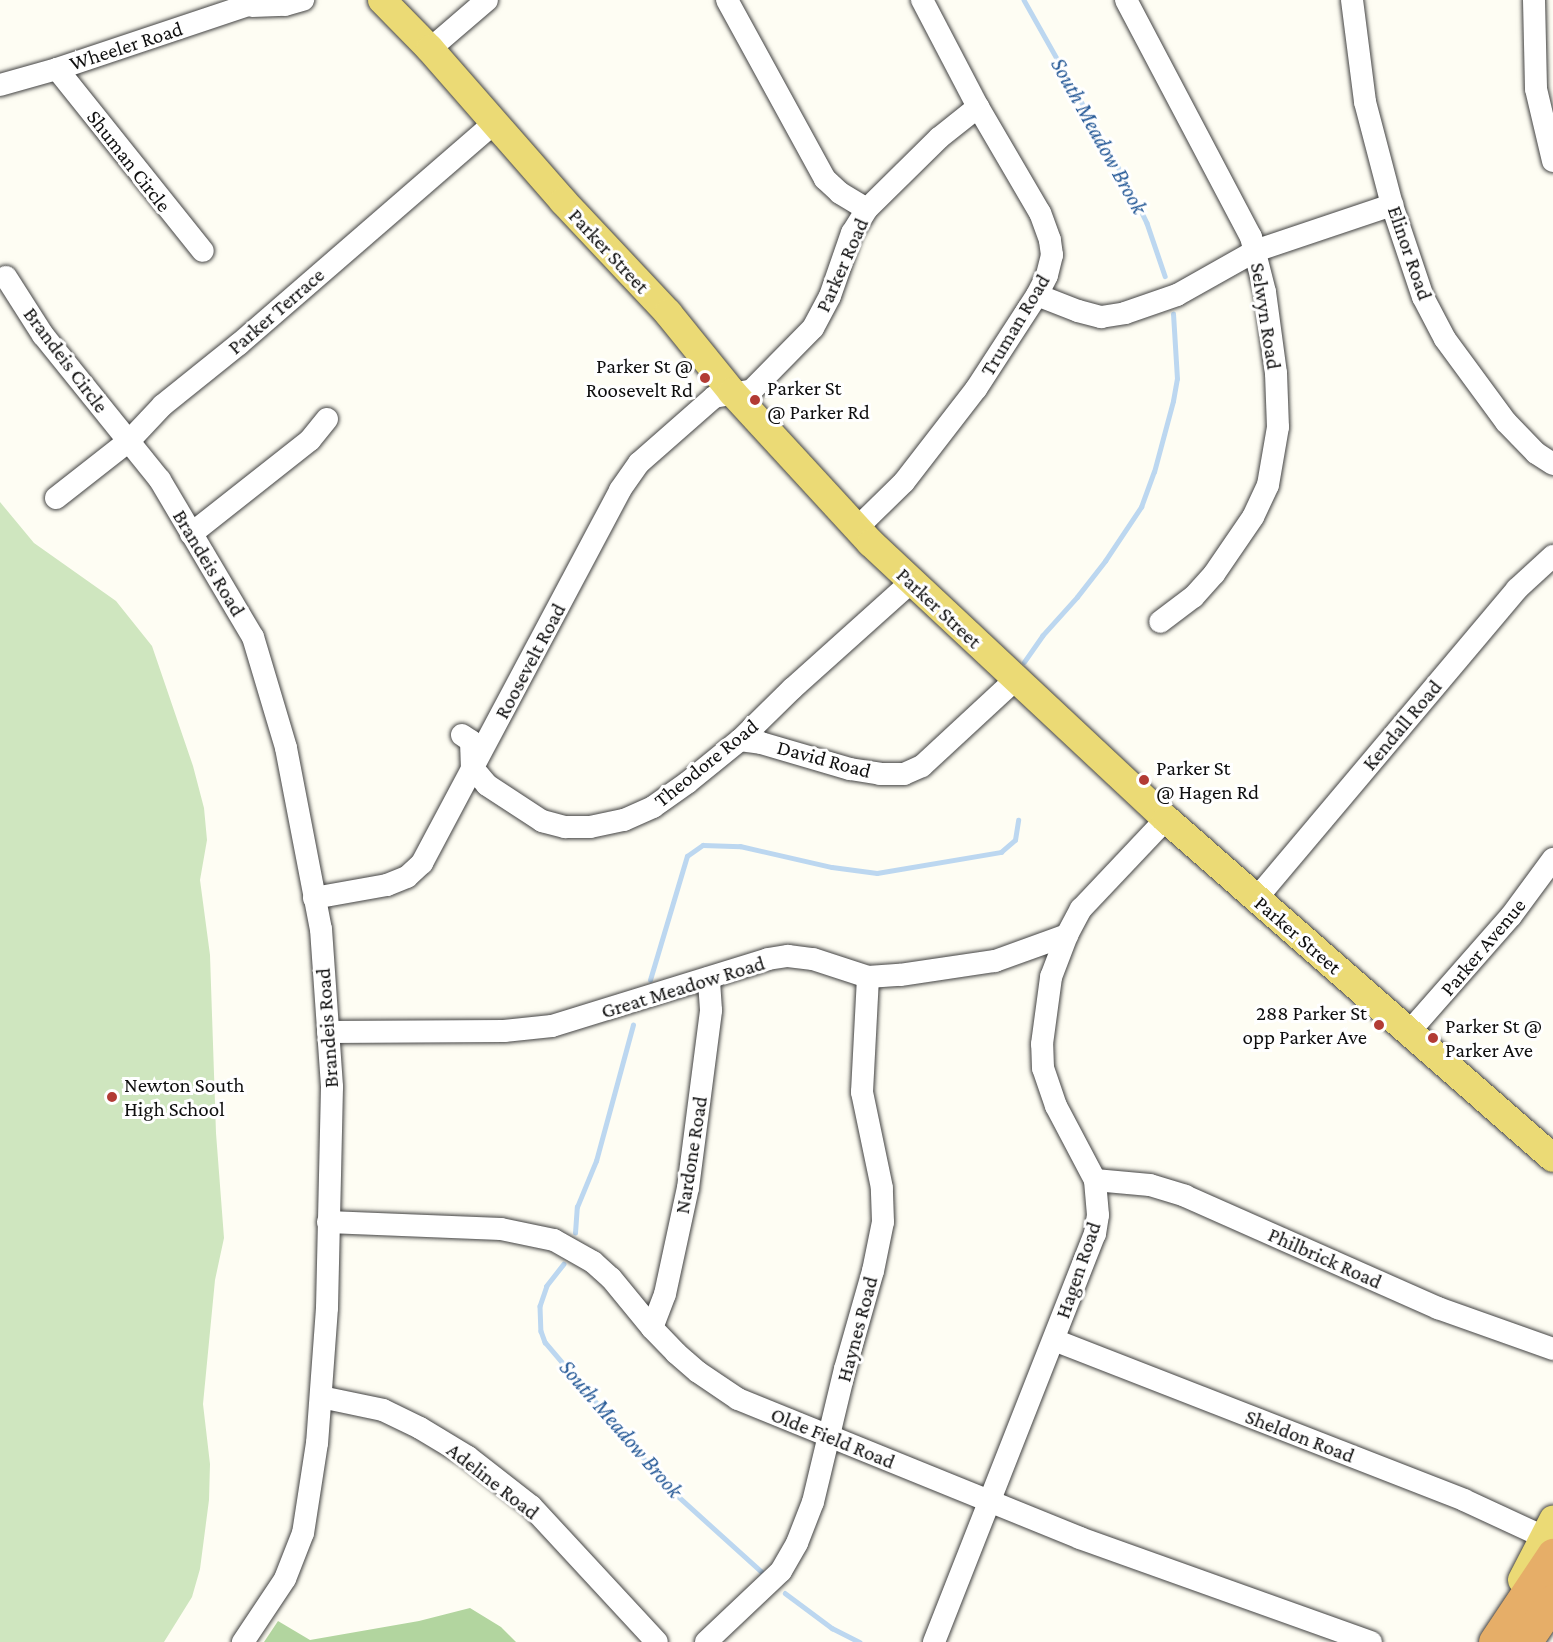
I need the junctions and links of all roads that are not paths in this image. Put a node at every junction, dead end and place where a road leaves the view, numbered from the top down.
1 (303, 0) edge
2 (382, 0) edge
3 (487, 0) edge
4 (727, 0) edge
5 (922, 0) edge
6 (1126, 0) edge
7 (1352, 0) edge
8 (1534, 0) edge
9 (258, 3) edge
10 (430, 49) junction
11 (57, 69) junction
12 (0, 85) edge
13 (978, 107) junction
14 (495, 122) junction
15 (1553, 161) edge
16 (1392, 205) junction
17 (867, 209) junction
18 (203, 251) dead end
19 (1255, 251) junction
20 (6, 277) dead end
21 (1037, 295) junction
22 (732, 392) junction
23 (327, 419) dead end
24 (130, 440) junction
25 (1553, 464) edge
26 (56, 498) dead end
27 (856, 529) junction
28 (191, 534) junction
29 (1553, 556) edge
30 (911, 582) junction
31 (1160, 622) dead end
32 (1016, 680) junction
33 (462, 735) dead end
34 (740, 740) junction
35 (472, 767) junction
36 (1166, 819) junction
37 (1553, 859) edge
38 (314, 898) junction
39 (1256, 899) junction
40 (1067, 935) junction
41 (868, 977) junction
42 (709, 978) junction
43 (328, 1032) junction
44 (1409, 1032) junction
45 (1553, 1158) edge
46 (1095, 1180) junction
47 (328, 1222) junction
48 (652, 1328) junction
49 (1054, 1340) junction
50 (1553, 1349) edge
51 (321, 1397) junction
52 (830, 1437) junction
53 (988, 1502) junction
54 (1550, 1537) edge
55 (1553, 1600) edge
56 (1553, 1618) edge
57 (243, 1642) edge
58 (657, 1642) edge
59 (706, 1642) edge
60 (934, 1642) edge
61 (1371, 1642) edge
62 (1490, 1642) edge
63 (1495, 1642) edge
64 (1525, 1642) edge
65 (1532, 1642) edge

1 - 9 street, Wheeler Road
2 - 10 main road, Parker Street
3 - 10 street
4 - 17 street
5 - 13 street, Truman Road
6 - 19 street, Selwyn Road
7 - 16 street, Elinor Road
8 - 15 street
9 - 11 street, Wheeler Road
10 - 14 main road, Parker Street
11 - 12 street, Wheeler Road
11 - 18 street, Shuman Circle
13 - 17 street, Parker Road
13 - 21 street, Truman Road
14 - 22 main road, Parker Street
14 - 24 street, Parker Terrace
16 - 19 street
16 - 25 street, Elinor Road
17 - 22 street, Parker Road
19 - 21 street
19 - 31 street, Selwyn Road
20 - 24 street, Brandeis Circle
21 - 27 street, Truman Road
22 - 27 main road, Parker Street
22 - 35 street, Roosevelt Road
23 - 28 street
24 - 26 street, Parker Terrace
24 - 28 street, Brandeis Road
27 - 30 main road, Parker Street
28 - 38 street, Brandeis Road
29 - 39 street, Kendall Road
30 - 32 main road, Parker Street
30 - 34 street, Theodore Road
32 - 34 street, David Road
32 - 36 main road, Parker Street
33 - 35 street
34 - 35 street, Theodore Road
35 - 38 street, Roosevelt Road
36 - 39 main road, Parker Street
36 - 40 street, Hagen Road
37 - 44 street, Parker Avenue
38 - 43 street, Brandeis Road
39 - 44 main road, Parker Street
40 - 41 street, Great Meadow Road
40 - 46 street, Hagen Road
41 - 42 street, Great Meadow Road
41 - 52 street, Haynes Road
42 - 43 street, Great Meadow Road
42 - 48 street, Nardone Road
43 - 47 street, Brandeis Road
44 - 45 main road, Parker Street
46 - 49 street, Hagen Road
46 - 50 street, Philbrick Road
47 - 48 street, Olde Field Road
47 - 51 street, Brandeis Road
48 - 52 street, Olde Field Road
49 - 53 street, Hagen Road
49 - 54 street, Sheldon Road
51 - 57 street, Brandeis Road
51 - 58 street, Adeline Road
52 - 53 street, Olde Field Road
52 - 59 street, Haynes Road
53 - 60 street, Hagen Road
53 - 61 street, Olde Field Road
54 - 62 main road
54 - 63 highway
55 - 64 highway
56 - 65 main road

